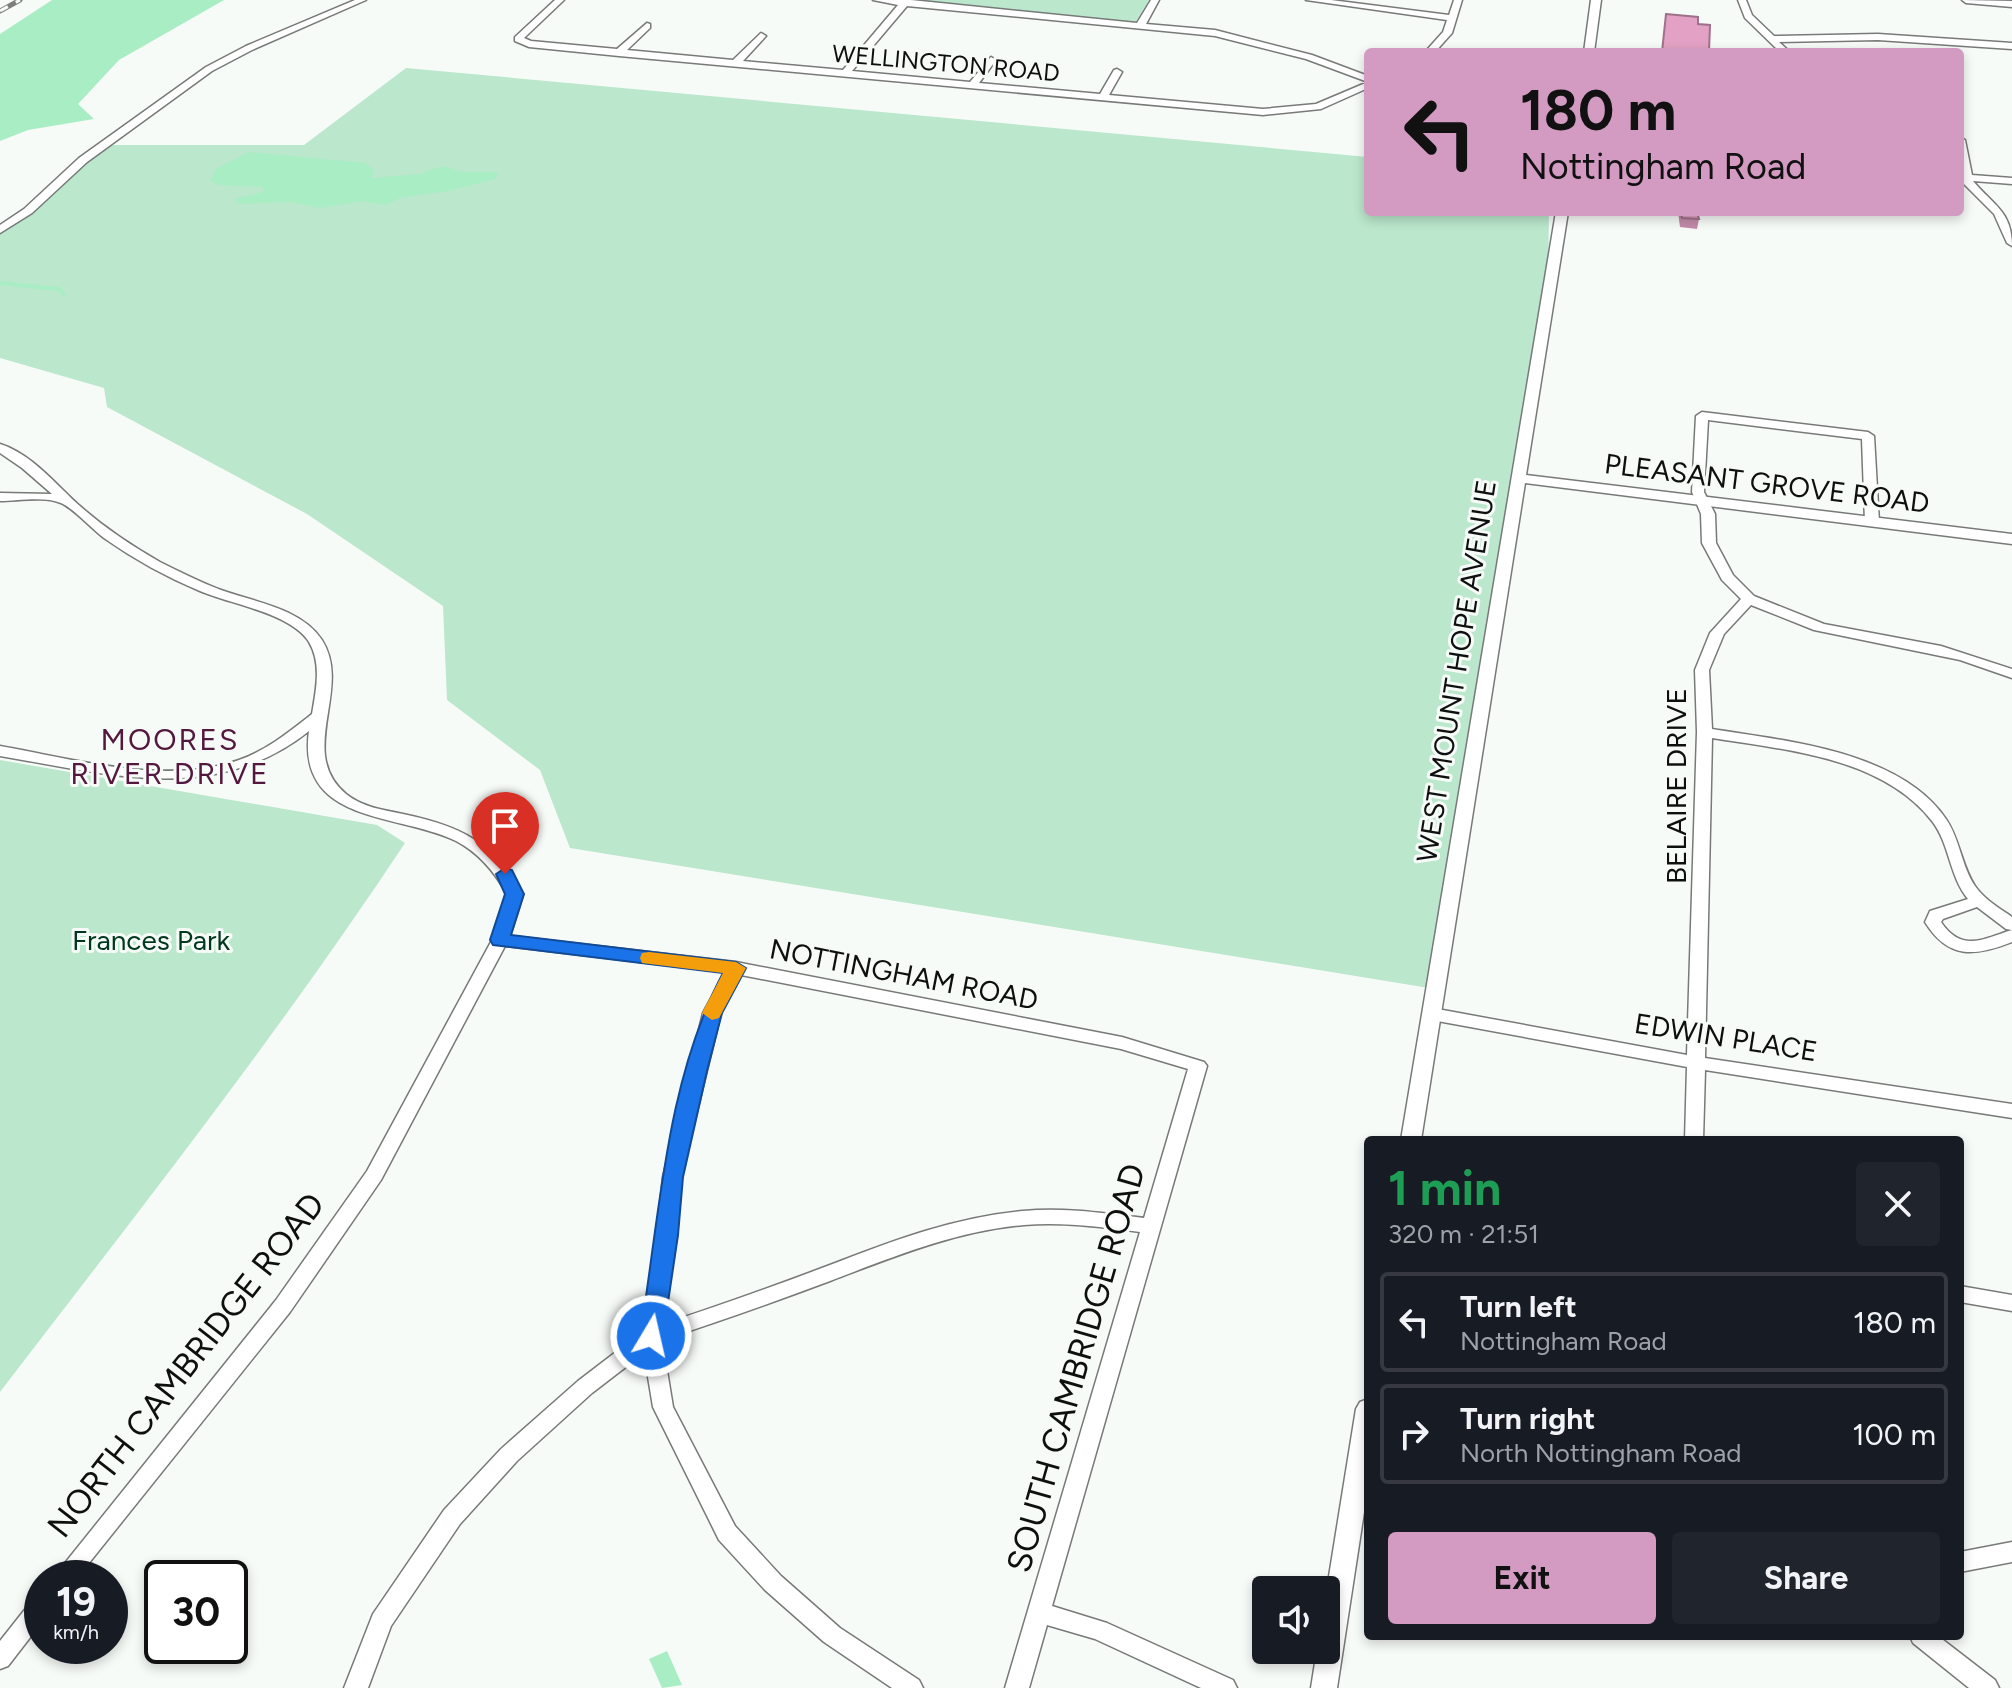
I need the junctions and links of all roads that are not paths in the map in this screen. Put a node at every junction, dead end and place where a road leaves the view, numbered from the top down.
1 (362, 0) edge
2 (560, 0) edge
3 (877, 0) edge
4 (1155, 0) edge
5 (1310, 0) edge
6 (1458, 0) edge
7 (1596, 0) edge
8 (1742, 0) edge
9 (1966, 0) edge
10 (906, 1) edge
11 (2012, 4) edge
12 (1452, 18) junction
13 (1141, 24) junction
14 (647, 26) dead end
15 (761, 36) dead end
16 (1771, 39) junction
17 (1945, 41) junction
18 (2012, 46) edge
19 (1434, 48) edge
20 (1590, 48) edge
21 (1781, 48) edge
22 (1946, 48) edge
23 (619, 53) junction
24 (991, 60) dead end
25 (735, 64) junction
26 (1117, 72) dead end
27 (845, 74) junction
28 (1364, 78) edge
29 (972, 86) junction
30 (1364, 87) edge
31 (1102, 98) junction
32 (1964, 177) edge
33 (1964, 178) edge
34 (2012, 181) edge
35 (1561, 216) edge
36 (0, 230) edge
37 (2012, 243) edge
38 (0, 448) edge
39 (1517, 478) junction
40 (0, 497) edge
41 (66, 501) junction
42 (1702, 502) junction
43 (1872, 522) junction
44 (2012, 539) edge
45 (1749, 599) junction
46 (2012, 674) edge
47 (317, 717) junction
48 (1705, 732) junction
49 (0, 751) edge
50 (1978, 901) junction
51 (2012, 925) edge
52 (2012, 936) edge
53 (500, 940) junction
54 (736, 968) junction
55 (1432, 1014) junction
56 (1698, 1063) junction
57 (1198, 1066) joint
58 (2012, 1111) edge
59 (1412, 1136) edge
60 (1694, 1136) edge
61 (1151, 1226) junction
62 (1964, 1295) edge
63 (2012, 1303) edge
64 (651, 1336) junction
65 (1363, 1466) edge
66 (2012, 1552) edge
67 (78, 1560) edge
68 (1964, 1561) edge
69 (1038, 1612) junction
70 (24, 1628) edge
71 (1926, 1640) edge
72 (0, 1659) edge
73 (356, 1688) edge
74 (911, 1688) edge
75 (1017, 1688) edge
76 (1225, 1688) edge
77 (1324, 1688) edge
78 (1987, 1688) edge

1 - 36 street
2 - 23 street, WELLINGTON ROAD
3 - 10 street
4 - 13 street
5 - 12 street
6 - 12 street
7 - 20 street
8 - 16 street
9 - 11 street
10 - 13 street
10 - 27 street
12 - 19 street
13 - 28 street
14 - 23 street
15 - 25 street
16 - 17 street
16 - 21 street
17 - 18 street
17 - 22 street
23 - 25 street, WELLINGTON ROAD
24 - 29 street
25 - 27 street, WELLINGTON ROAD
26 - 31 street
27 - 29 street, WELLINGTON ROAD
29 - 31 street, WELLINGTON ROAD
30 - 31 street, WELLINGTON ROAD
32 - 34 street
33 - 37 street
35 - 39 street, WEST MOUNT HOPE AVENUE
38 - 41 street, NORTH CAMBRIDGE ROAD
39 - 42 street, PLEASANT GROVE ROAD
39 - 55 street, WEST MOUNT HOPE AVENUE
40 - 41 street
41 - 47 street, NORTH CAMBRIDGE ROAD
42 - 43 street, PLEASANT GROVE ROAD
42 - 43 street
42 - 45 street
43 - 44 street, PLEASANT GROVE ROAD
45 - 46 street
45 - 48 street, BELAIRE DRIVE
47 - 49 street
47 - 53 street, NORTH CAMBRIDGE ROAD
48 - 50 street
48 - 56 street, BELAIRE DRIVE
50 - 51 street
50 - 52 street
53 - 54 street, NOTTINGHAM ROAD
53 - 67 street, NORTH CAMBRIDGE ROAD
54 - 57 street, NOTTINGHAM ROAD
54 - 64 street
55 - 56 street, EDWIN PLACE
55 - 59 street, WEST MOUNT HOPE AVENUE
56 - 58 street, EDWIN PLACE
56 - 60 street, BELAIRE DRIVE
57 - 61 street, SOUTH CAMBRIDGE ROAD
61 - 64 street
61 - 69 street, SOUTH CAMBRIDGE ROAD
62 - 63 street
64 - 73 street
64 - 74 street
65 - 77 street
66 - 68 street
69 - 75 street, SOUTH CAMBRIDGE ROAD
69 - 76 street
70 - 72 street
71 - 78 street

